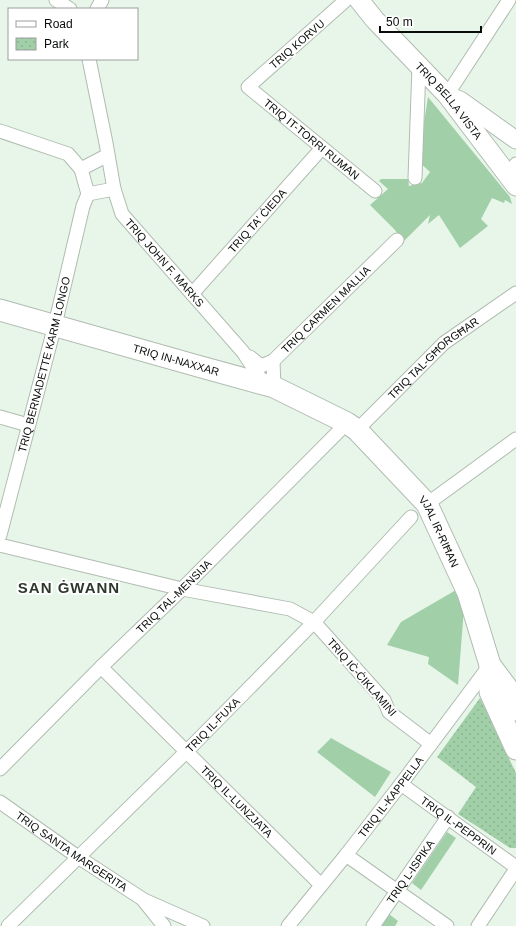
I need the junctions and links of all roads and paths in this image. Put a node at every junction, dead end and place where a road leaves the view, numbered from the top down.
1 (56, 0) edge
2 (349, 0) edge
3 (509, 0) edge
4 (68, 8) edge
5 (88, 60) edge
6 (419, 66) junction
7 (248, 87) joint
8 (447, 95) junction
9 (0, 131) edge
10 (516, 140) edge
11 (322, 148) junction
12 (108, 155) junction
13 (81, 169) junction
14 (513, 175) edge
15 (415, 178) dead end
16 (114, 189) junction
17 (375, 191) dead end
18 (88, 194) junction
19 (397, 240) dead end
20 (516, 293) edge
21 (192, 294) junction
22 (0, 310) edge
23 (55, 325) junction
24 (243, 352) junction
25 (273, 361) junction
26 (237, 377) junction
27 (269, 385) junction
28 (0, 417) edge
29 (28, 425) junction
30 (352, 427) junction
31 (516, 439) edge
32 (427, 504) junction
33 (412, 517) dead end
34 (0, 535) edge
35 (0, 545) edge
36 (182, 589) junction
37 (314, 622) junction
38 (490, 665) junction
39 (101, 667) junction
40 (516, 710) edge
41 (431, 744) junction
42 (516, 748) edge
43 (186, 752) junction
44 (0, 769) edge
45 (401, 784) junction
46 (0, 802) edge
47 (448, 818) junction
48 (346, 855) junction
49 (78, 857) junction
50 (516, 868) edge
51 (321, 885) junction
52 (397, 891) junction
53 (144, 900) junction
54 (8, 926) edge
55 (164, 926) edge
56 (203, 926) edge
57 (288, 926) edge
58 (374, 926) edge
59 (447, 926) edge
60 (478, 926) edge

1 - 4 street
2 - 6 main road, TRIQ BELLA VISTA
2 - 7 street, TRIQ KORVU
3 - 8 street
5 - 12 street, TRIQ JOHN F. MARKS
6 - 8 main road, TRIQ BELLA VISTA
6 - 15 street
7 - 11 street, TRIQ IT-TORRI RUMAN
8 - 10 street
8 - 14 main road, TRIQ BELLA VISTA
9 - 13 street
11 - 17 street, TRIQ IT-TORRI RUMAN
11 - 21 street, TRIQ TA' ĊIEDA
12 - 13 street
12 - 16 street, TRIQ JOHN F. MARKS
13 - 18 street
16 - 18 street
16 - 21 street, TRIQ JOHN F. MARKS
18 - 23 street, TRIQ BERNADETTE KARM LONGO
19 - 25 street, TRIQ CARMEN MALLIA
20 - 30 street, TRIQ TAL-GĦORGĦAR
21 - 24 street, TRIQ JOHN F. MARKS
22 - 23 main road, TRIQ IN-NAXXAR
23 - 26 main road, TRIQ IN-NAXXAR
23 - 29 street, TRIQ BERNADETTE KARM LONGO
24 - 25 street, TRIQ JOHN F. MARKS
24 - 26 street
24 - 27 street, TRIQ JOHN F. MARKS
25 - 27 street, TRIQ CARMEN MALLIA
26 - 27 main road, TRIQ IN-NAXXAR
27 - 30 main road, TRIQ IN-NAXXAR
28 - 29 street
29 - 34 street, TRIQ BERNADETTE KARM LONGO
30 - 32 main road, VJAL IR-RIĦAN
30 - 36 street, TRIQ TAL-MENSIJA
31 - 32 street
32 - 38 main road, VJAL IR-RIĦAN
33 - 37 street, TRIQ IL-FUXA
35 - 36 street
36 - 37 street
36 - 39 street, TRIQ TAL-MENSIJA
37 - 41 street, TRIQ IĊ-ĊIKLAMINI
37 - 43 street, TRIQ IL-FUXA
38 - 40 main road, VJAL IR-RIĦAN
38 - 41 street, TRIQ IL-KAPPELLA
38 - 42 main road, VJAL IR-RIĦAN
39 - 43 street, TRIQ IL-LUNZJATA
39 - 44 street, TRIQ TAL-MENSIJA
41 - 45 street, TRIQ IL-KAPPELLA
43 - 49 street, TRIQ IL-FUXA
43 - 51 street, TRIQ IL-LUNZJATA
45 - 47 street, TRIQ IL-PEPPRIN
45 - 48 street, TRIQ IL-KAPPELLA
46 - 49 street, TRIQ SANTA MARGERITA
47 - 50 street, TRIQ IL-PEPPRIN
47 - 52 street, TRIQ L-ISPIKA
48 - 51 street, TRIQ IL-KAPPELLA
48 - 52 street
49 - 53 street, TRIQ SANTA MARGERITA
49 - 54 street, TRIQ IL-FUXA
50 - 60 street
51 - 57 street, TRIQ IL-KAPPELLA
52 - 58 street, TRIQ L-ISPIKA
52 - 59 street
53 - 55 street, TRIQ SANTA MARGERITA
53 - 56 street, TRIQ SANTA MARGERITA

